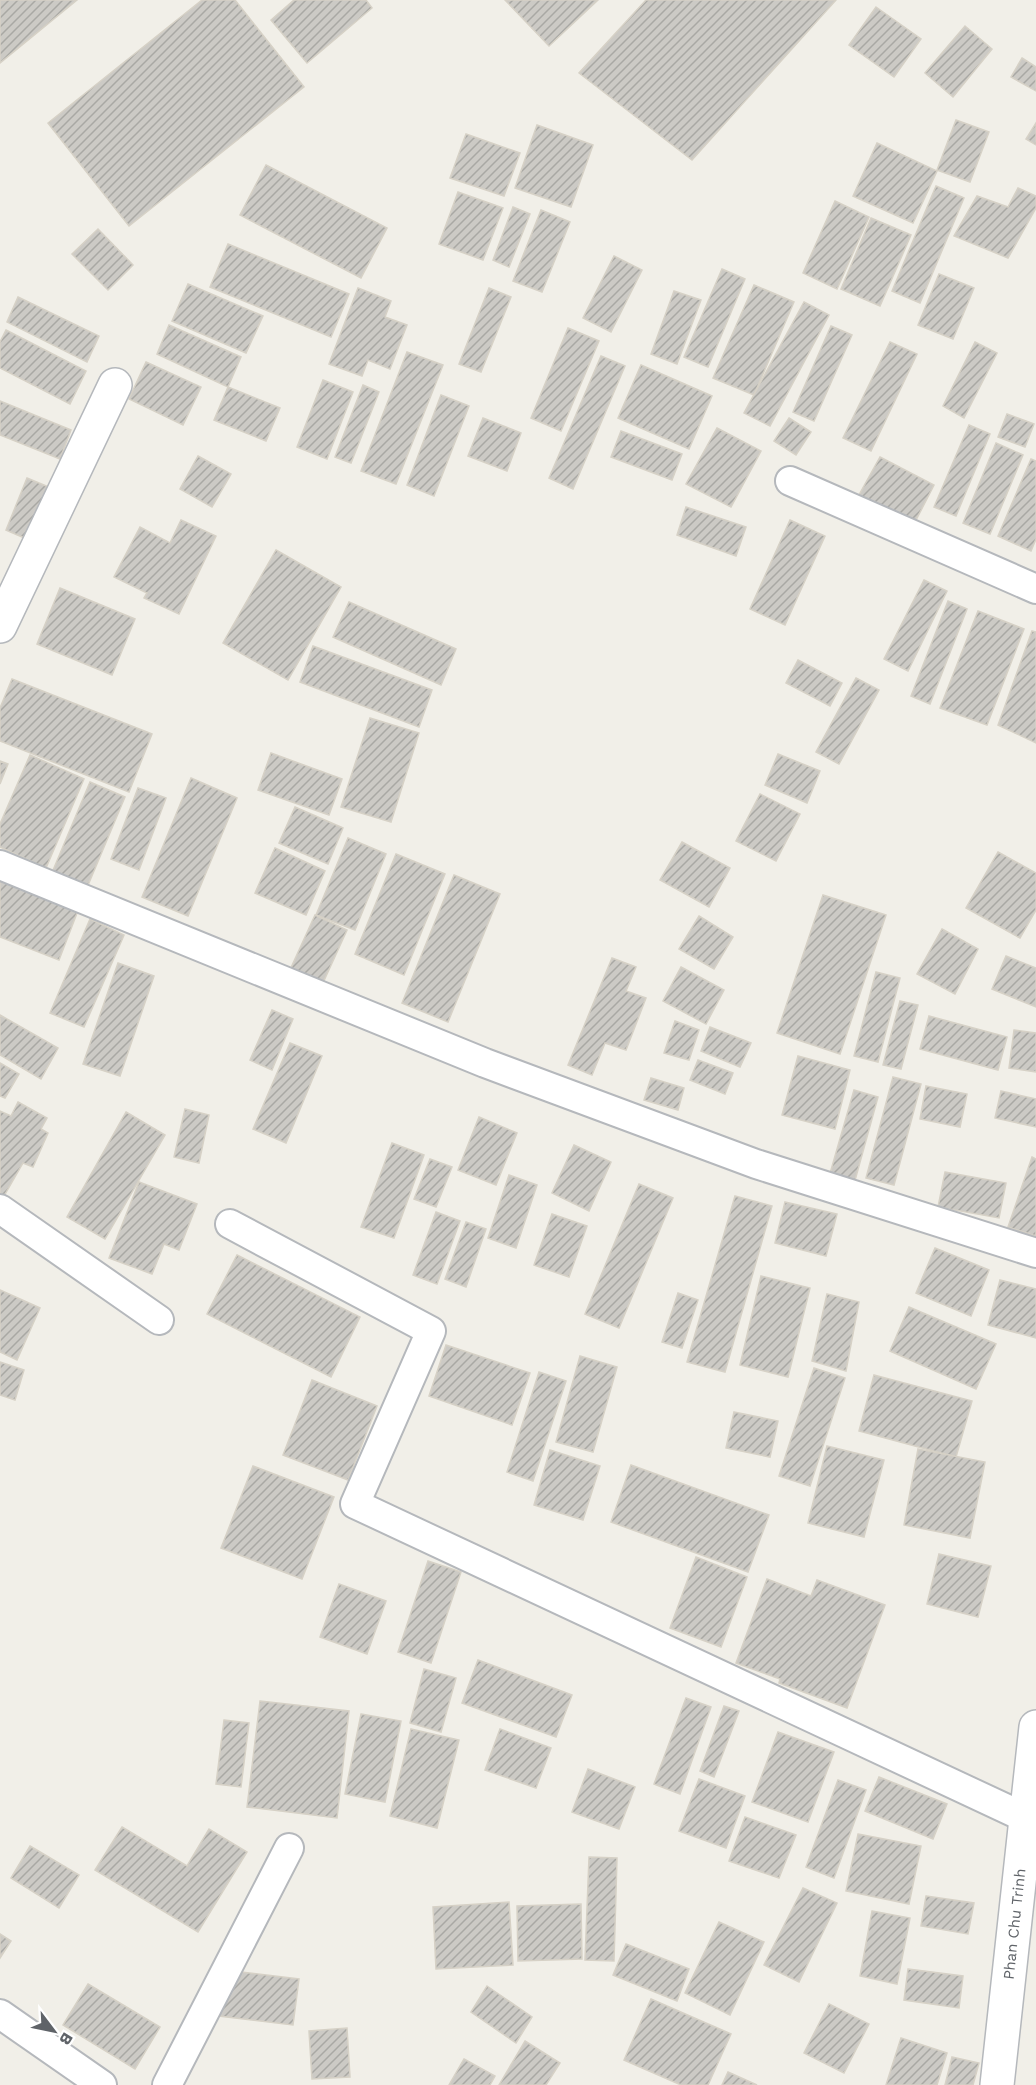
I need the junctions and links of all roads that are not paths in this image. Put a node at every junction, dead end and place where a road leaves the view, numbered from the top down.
1 (115, 385) dead end
2 (790, 481) dead end
3 (1036, 589) edge
4 (0, 626) edge
5 (0, 865) edge
6 (0, 1209) edge
7 (230, 1224) dead end
8 (1036, 1253) edge
9 (159, 1320) dead end
10 (1036, 1727) edge
11 (1026, 1818) junction
12 (289, 1848) dead end
13 (0, 2014) edge
14 (102, 2085) edge
15 (168, 2085) edge
16 (997, 2085) edge

1 - 4 street
2 - 3 lane
5 - 8 lane
6 - 9 lane
7 - 11 lane
10 - 11 street, Phan Chu Trinh
11 - 16 street, Phan Chu Trinh
12 - 15 lane
13 - 14 lane

